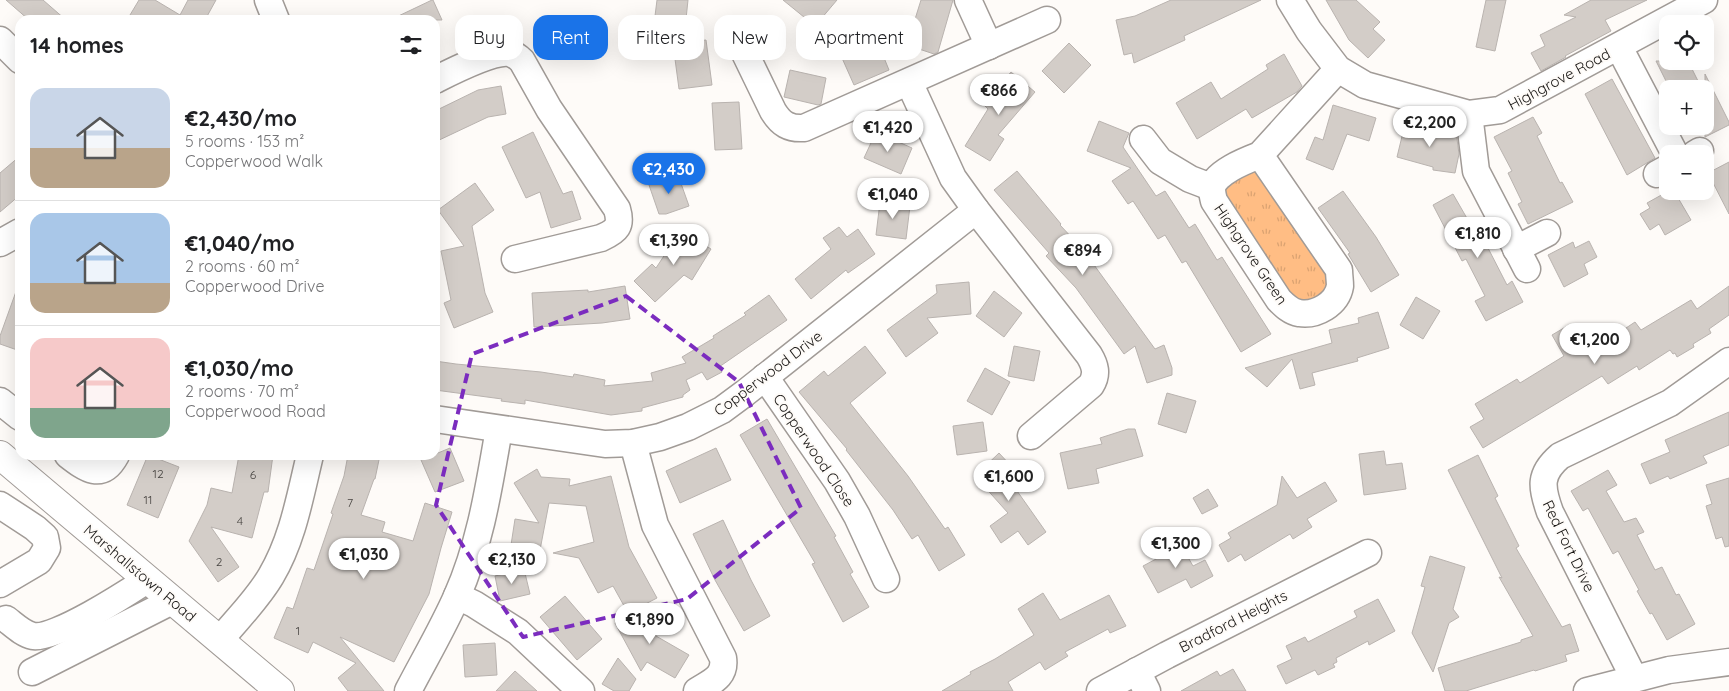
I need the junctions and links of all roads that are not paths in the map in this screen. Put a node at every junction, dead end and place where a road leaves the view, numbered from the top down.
1 (268, 0) edge
2 (968, 0) edge
3 (1290, 0) edge
4 (1704, 0) edge
5 (274, 15) edge
6 (1047, 20) dead end
7 (0, 40) edge
8 (989, 46) junction
9 (1619, 47) junction
10 (15, 55) edge
11 (748, 60) edge
12 (1338, 69) junction
13 (440, 78) edge
14 (908, 82) junction
15 (1468, 114) junction
16 (1143, 139) dead end
17 (1685, 145) edge
18 (1260, 155) junction
19 (1212, 187) junction
20 (976, 210) junction
21 (1547, 233) dead end
22 (15, 234) edge
23 (0, 242) edge
24 (515, 259) dead end
25 (1729, 361) edge
26 (765, 378) junction
27 (0, 401) edge
28 (15, 413) edge
29 (440, 420) edge
30 (499, 429) junction
31 (1031, 436) dead end
32 (634, 443) junction
33 (0, 455) edge
34 (75, 460) edge
35 (112, 460) edge
36 (309, 460) edge
37 (0, 505) edge
38 (1368, 553) dead end
39 (147, 580) junction
40 (886, 580) dead end
41 (0, 584) edge
42 (458, 596) junction
43 (172, 601) junction
44 (6, 619) dead end
45 (220, 640) junction
46 (1729, 662) edge
47 (32, 672) dead end
48 (1634, 678) junction
49 (1142, 681) edge
50 (280, 691) edge
51 (408, 691) edge
52 (581, 691) edge
53 (697, 691) edge
54 (1100, 691) edge
55 (1587, 691) edge

1 - 5 street
2 - 8 street
3 - 12 street, Highgrove Road
4 - 9 street, Highgrove Road
6 - 8 street
7 - 10 street
8 - 14 street
9 - 15 street, Highgrove Road
9 - 17 street, Highgrove Road
11 - 14 street
12 - 15 street, Highgrove Road
12 - 18 street, Highgrove Green
13 - 24 street
14 - 20 street
15 - 21 street
16 - 19 street, Highgrove Green
18 - 19 street, Highgrove Green
18 - 19 street, Highgrove Green
20 - 26 street, Copperwood Drive
20 - 31 street
22 - 23 street
25 - 48 street, Red Fort Drive
26 - 32 street, Copperwood Drive
26 - 40 street, Copperwood Close
27 - 28 street
29 - 30 street, Copperwood Drive
30 - 32 street, Copperwood Drive
30 - 42 street
32 - 53 street
33 - 39 main road, Marshallstown Road
34 - 35 street
36 - 45 street
37 - 41 street
38 - 49 street, Bradford Heights
39 - 43 main road, Marshallstown Road
39 - 44 street
42 - 51 street
42 - 52 street
43 - 45 main road, Marshallstown Road
43 - 47 street
45 - 50 main road, Marshallstown Road
46 - 48 street
48 - 55 street
49 - 54 street, Bradford Heights

